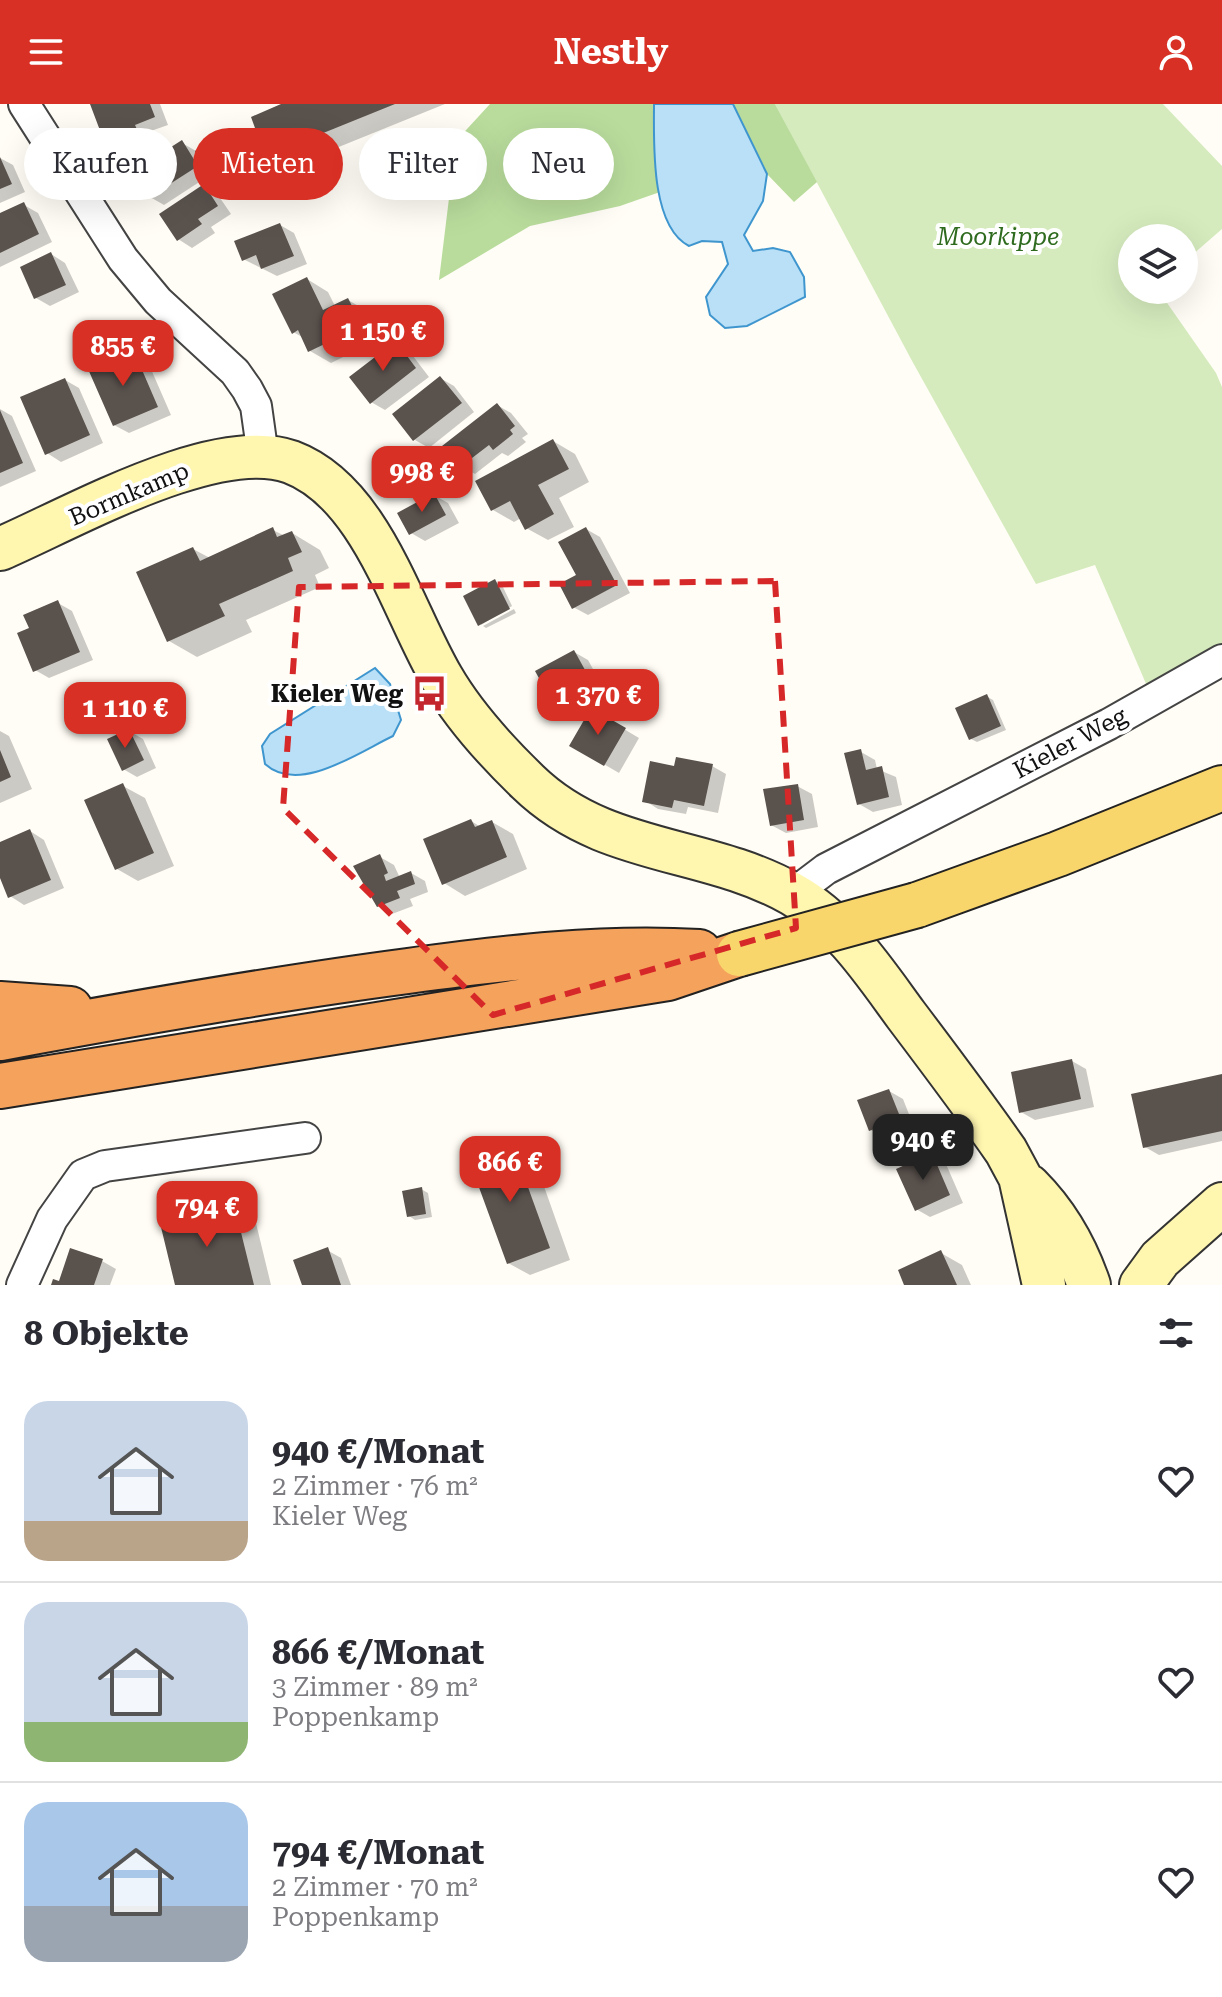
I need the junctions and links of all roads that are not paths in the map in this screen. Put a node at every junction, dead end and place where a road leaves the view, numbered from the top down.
1 (24, 104) edge
2 (263, 456) junction
3 (0, 549) edge
4 (1222, 660) edge
5 (1222, 788) edge
6 (793, 894) junction
7 (739, 954) junction
8 (0, 1004) edge
9 (140, 1014) junction
10 (0, 1038) edge
11 (0, 1086) edge
12 (305, 1138) dead end
13 (1020, 1177) junction
14 (1222, 1204) edge
15 (1150, 1272) edge
16 (22, 1285) edge
17 (1044, 1285) edge
18 (1089, 1285) edge
19 (1111, 1285) edge

1 - 2 street
2 - 3 street, Bormkamp
2 - 6 street
4 - 6 street, Kieler Weg
5 - 7 main road, bridge
6 - 13 street
7 - 9 highway
7 - 11 highway
8 - 9 highway
9 - 10 highway
12 - 16 street
13 - 17 street
13 - 18 street
14 - 15 street
15 - 19 street

